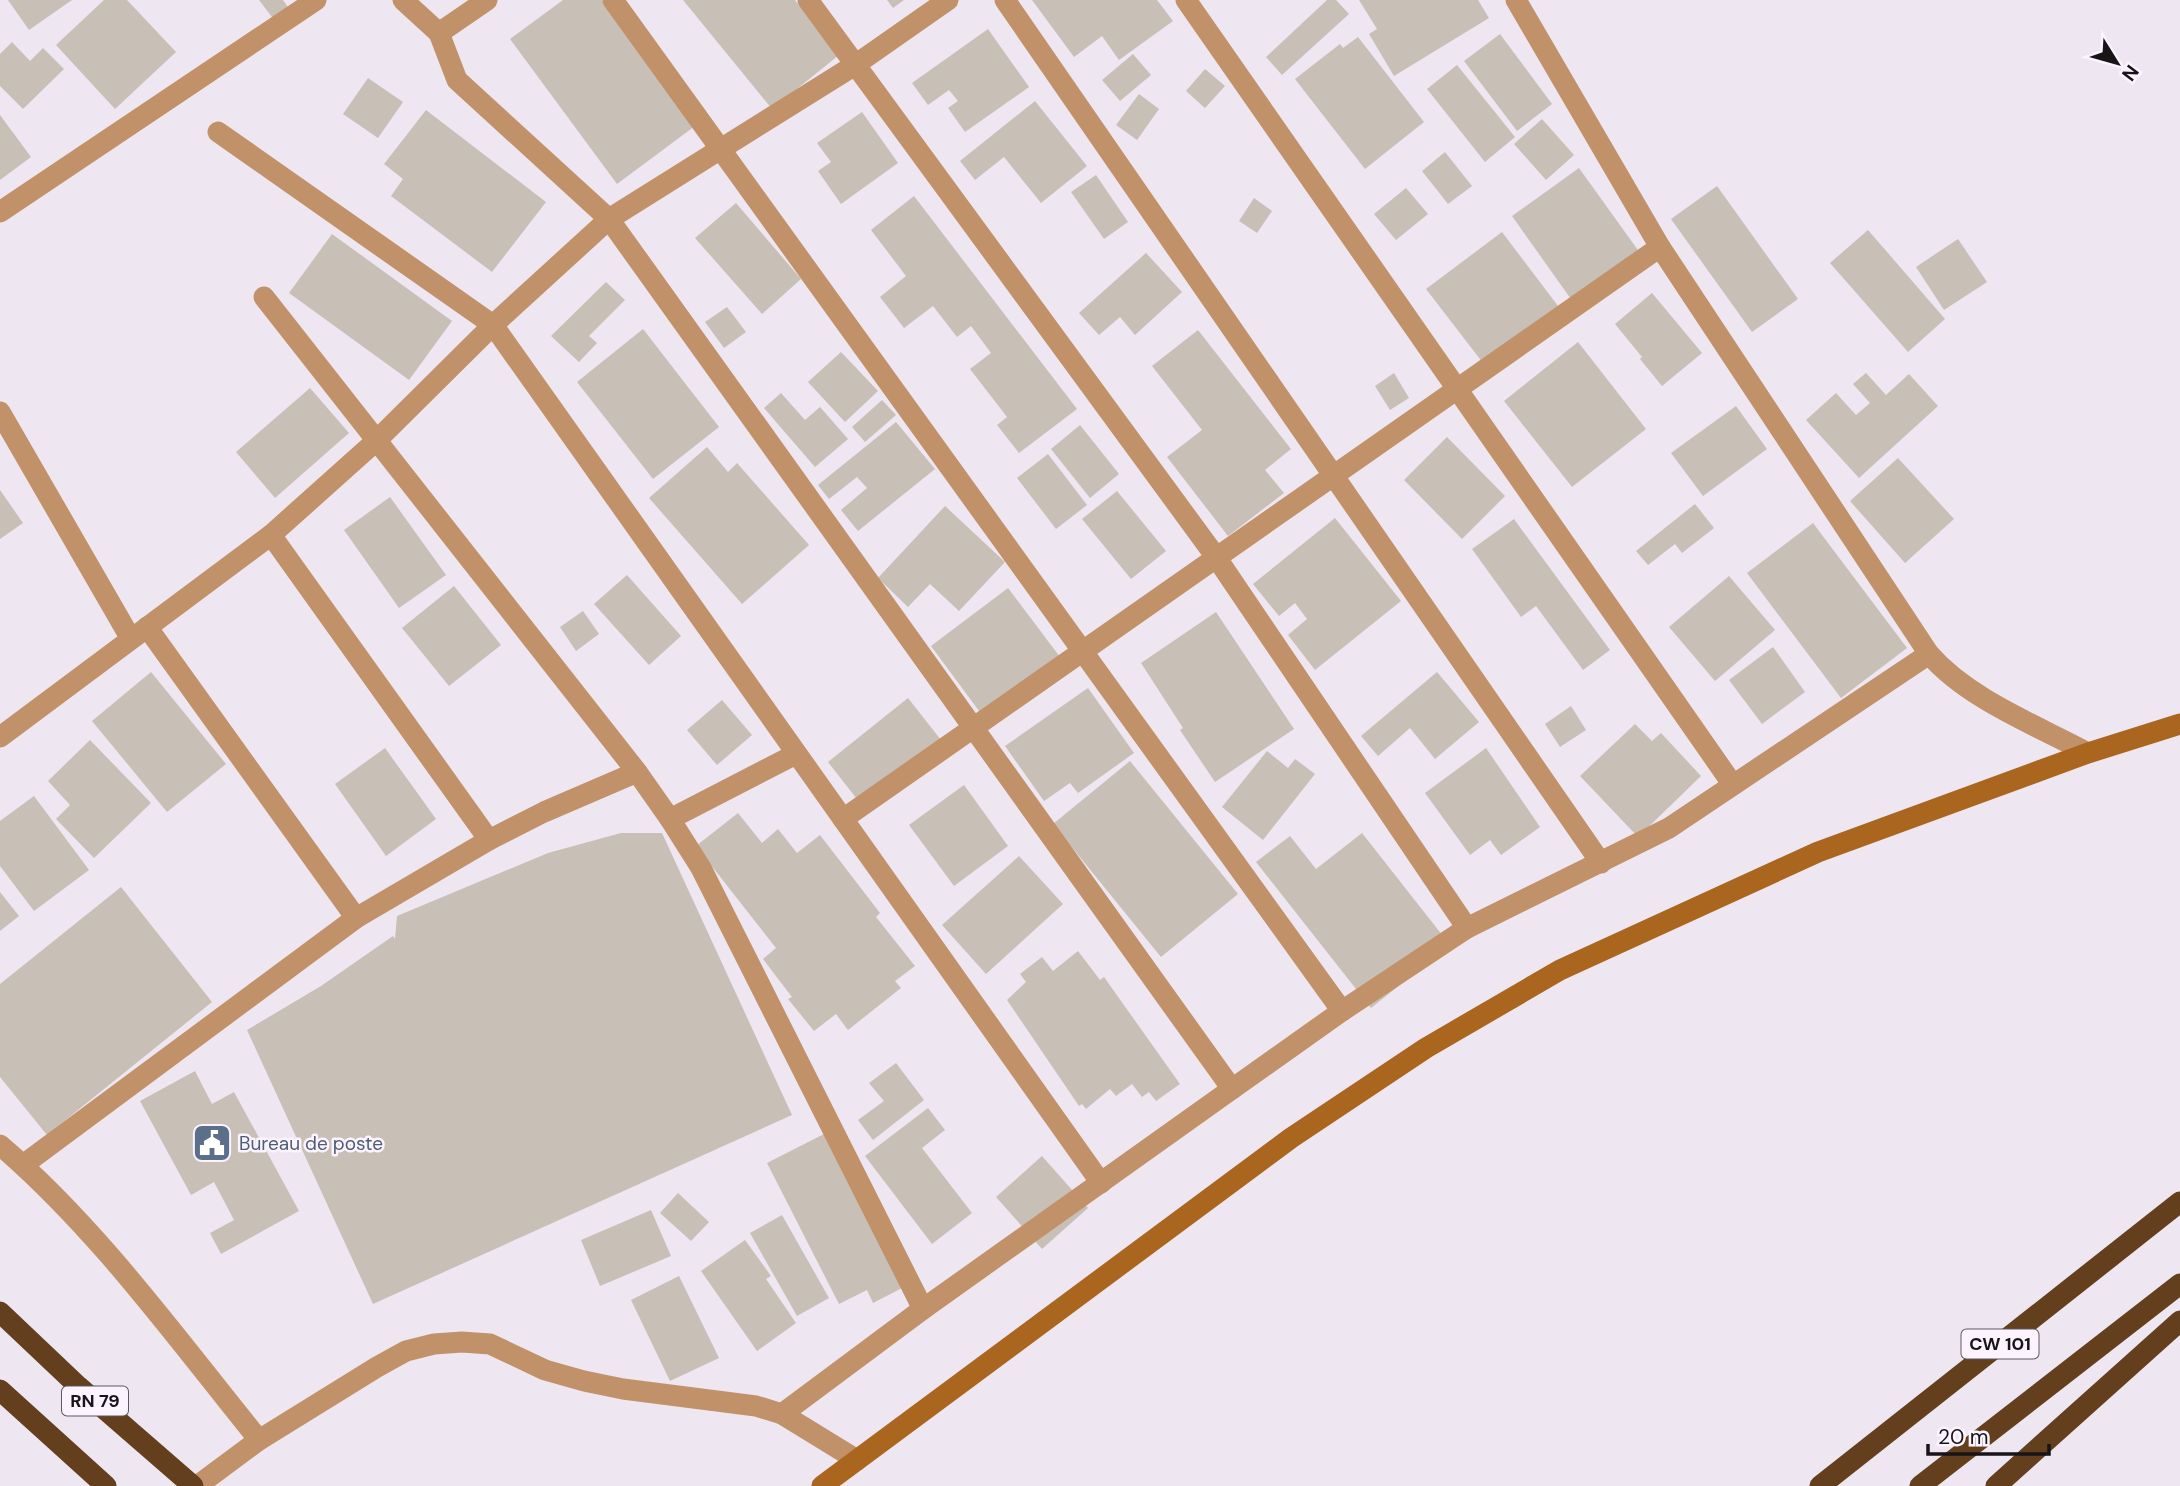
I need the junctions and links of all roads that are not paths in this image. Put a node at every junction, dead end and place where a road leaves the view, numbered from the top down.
1 (316, 0) edge
2 (402, 0) edge
3 (487, 0) edge
4 (613, 0) edge
5 (808, 0) edge
6 (948, 0) edge
7 (1004, 0) edge
8 (1186, 0) edge
9 (1516, 0) edge
10 (439, 33) junction
11 (856, 65) junction
12 (218, 132) dead end
13 (720, 148) junction
14 (0, 212) edge
15 (609, 219) junction
16 (1660, 247) junction
17 (264, 297) dead end
18 (493, 325) junction
19 (1458, 388) junction
20 (0, 412) edge
21 (376, 441) junction
22 (1332, 475) junction
23 (271, 535) junction
24 (1216, 557) junction
25 (139, 633) junction
26 (1082, 650) junction
27 (1929, 654) junction
28 (2180, 724) edge
29 (973, 727) junction
30 (0, 737) edge
31 (2088, 753) junction
32 (796, 754) junction
33 (637, 772) junction
34 (1733, 785) junction
35 (670, 819) junction
36 (842, 819) junction
37 (489, 840) junction
38 (1601, 863) junction
39 (356, 918) junction
40 (1467, 928) junction
41 (1342, 1011) junction
42 (1232, 1089) junction
43 (0, 1145) edge
44 (23, 1165) junction
45 (1101, 1183) junction
46 (2180, 1202) edge
47 (2180, 1284) edge
48 (923, 1309) junction
49 (0, 1312) edge
50 (2180, 1321) edge
51 (0, 1390) edge
52 (782, 1414) junction
53 (259, 1440) junction
54 (856, 1460) junction
55 (106, 1486) edge
56 (195, 1486) edge
57 (822, 1486) edge
58 (1820, 1486) edge
59 (1920, 1486) edge
60 (1996, 1486) edge

1 - 14 street
2 - 10 street
3 - 10 street
4 - 13 street
5 - 11 street
6 - 11 street
7 - 22 street
8 - 19 street
9 - 16 street
10 - 15 street
11 - 13 street
11 - 24 street
12 - 18 street
13 - 15 street
13 - 26 street
15 - 18 street
15 - 29 street
16 - 19 street
16 - 27 street
17 - 21 street
18 - 21 street
18 - 32 street
19 - 22 street
19 - 34 street
20 - 25 street
21 - 23 street
21 - 33 street
22 - 24 street
22 - 38 street
23 - 25 street
23 - 37 street
24 - 26 street
24 - 40 street
25 - 30 street
25 - 39 street
26 - 29 street
26 - 41 street
27 - 31 street
27 - 34 street
28 - 31 main road
29 - 36 street
29 - 42 street
31 - 54 main road
32 - 35 street
32 - 36 street
33 - 35 street
33 - 37 street
34 - 38 street
35 - 48 street
36 - 45 street
37 - 39 street
38 - 40 street
39 - 44 street
40 - 41 street
41 - 42 street
42 - 45 street
43 - 44 street
44 - 53 street
45 - 48 street
46 - 58 highway, CW 101
47 - 59 highway, CW 101
48 - 52 street
49 - 56 highway, RN 79
50 - 60 highway
51 - 55 highway, RN 79
52 - 53 street
52 - 54 street
53 - 56 street
54 - 57 main road

